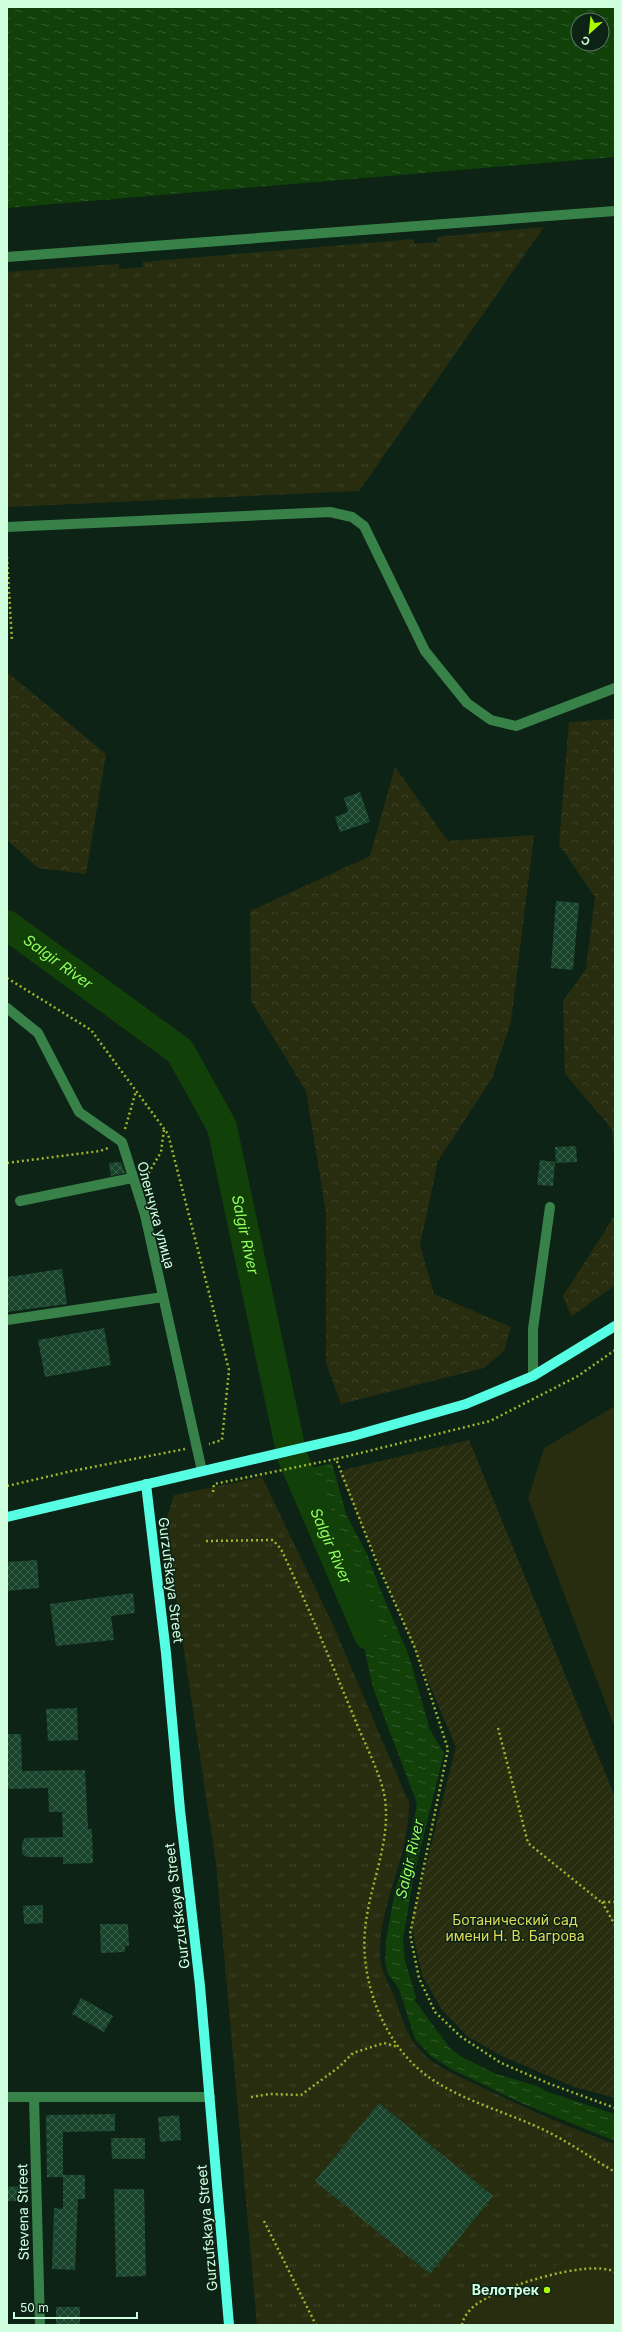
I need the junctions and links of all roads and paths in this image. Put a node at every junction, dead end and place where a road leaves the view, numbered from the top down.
1 (615, 211) edge
2 (7, 257) edge
3 (7, 527) edge
4 (7, 557) edge
5 (12, 641) dead end
6 (615, 688) edge
7 (7, 978) edge
8 (7, 1008) edge
9 (136, 1091) junction
10 (164, 1128) junction
11 (122, 1142) junction
12 (7, 1163) edge
13 (132, 1178) junction
14 (20, 1201) dead end
15 (550, 1207) dead end
16 (163, 1297) junction
17 (7, 1320) edge
18 (615, 1326) edge
19 (615, 1350) edge
20 (533, 1376) junction
21 (202, 1446) junction
22 (336, 1459) junction
23 (202, 1471) junction
24 (146, 1484) junction
25 (7, 1486) edge
26 (213, 1492) dead end
27 (7, 1517) edge
28 (206, 1541) dead end
29 (498, 1728) dead end
30 (602, 1902) junction
31 (615, 1902) edge
32 (615, 1925) edge
33 (399, 2047) junction
34 (251, 2096) dead end
35 (7, 2097) edge
36 (210, 2097) junction
37 (34, 2098) junction
38 (615, 2108) edge
39 (615, 2172) edge
40 (264, 2221) dead end
41 (615, 2272) edge
42 (40, 2325) edge
43 (229, 2325) edge
44 (316, 2325) edge
45 (462, 2325) edge

1 - 2 street
3 - 6 street
4 - 5 path
7 - 9 path
8 - 11 street
9 - 10 path
9 - 11 path
10 - 13 path
10 - 21 path
11 - 12 path
11 - 13 street, Оленчука улица
13 - 14 street
13 - 16 street, Оленчука улица
15 - 20 street
16 - 17 street
16 - 21 street, Оленчука улица
18 - 20 main road
19 - 22 path
20 - 23 main road
21 - 23 street, Оленчука улица
21 - 25 path
22 - 26 path
22 - 38 path
23 - 24 main road
24 - 27 main road
24 - 36 main road, Gurzufskaya Street
28 - 33 path
29 - 30 path
30 - 31 path
30 - 32 path
33 - 34 path
33 - 39 path
35 - 37 street
36 - 37 street
36 - 43 main road, Gurzufskaya Street
37 - 42 street, Stevena Street
40 - 44 path
41 - 45 path

